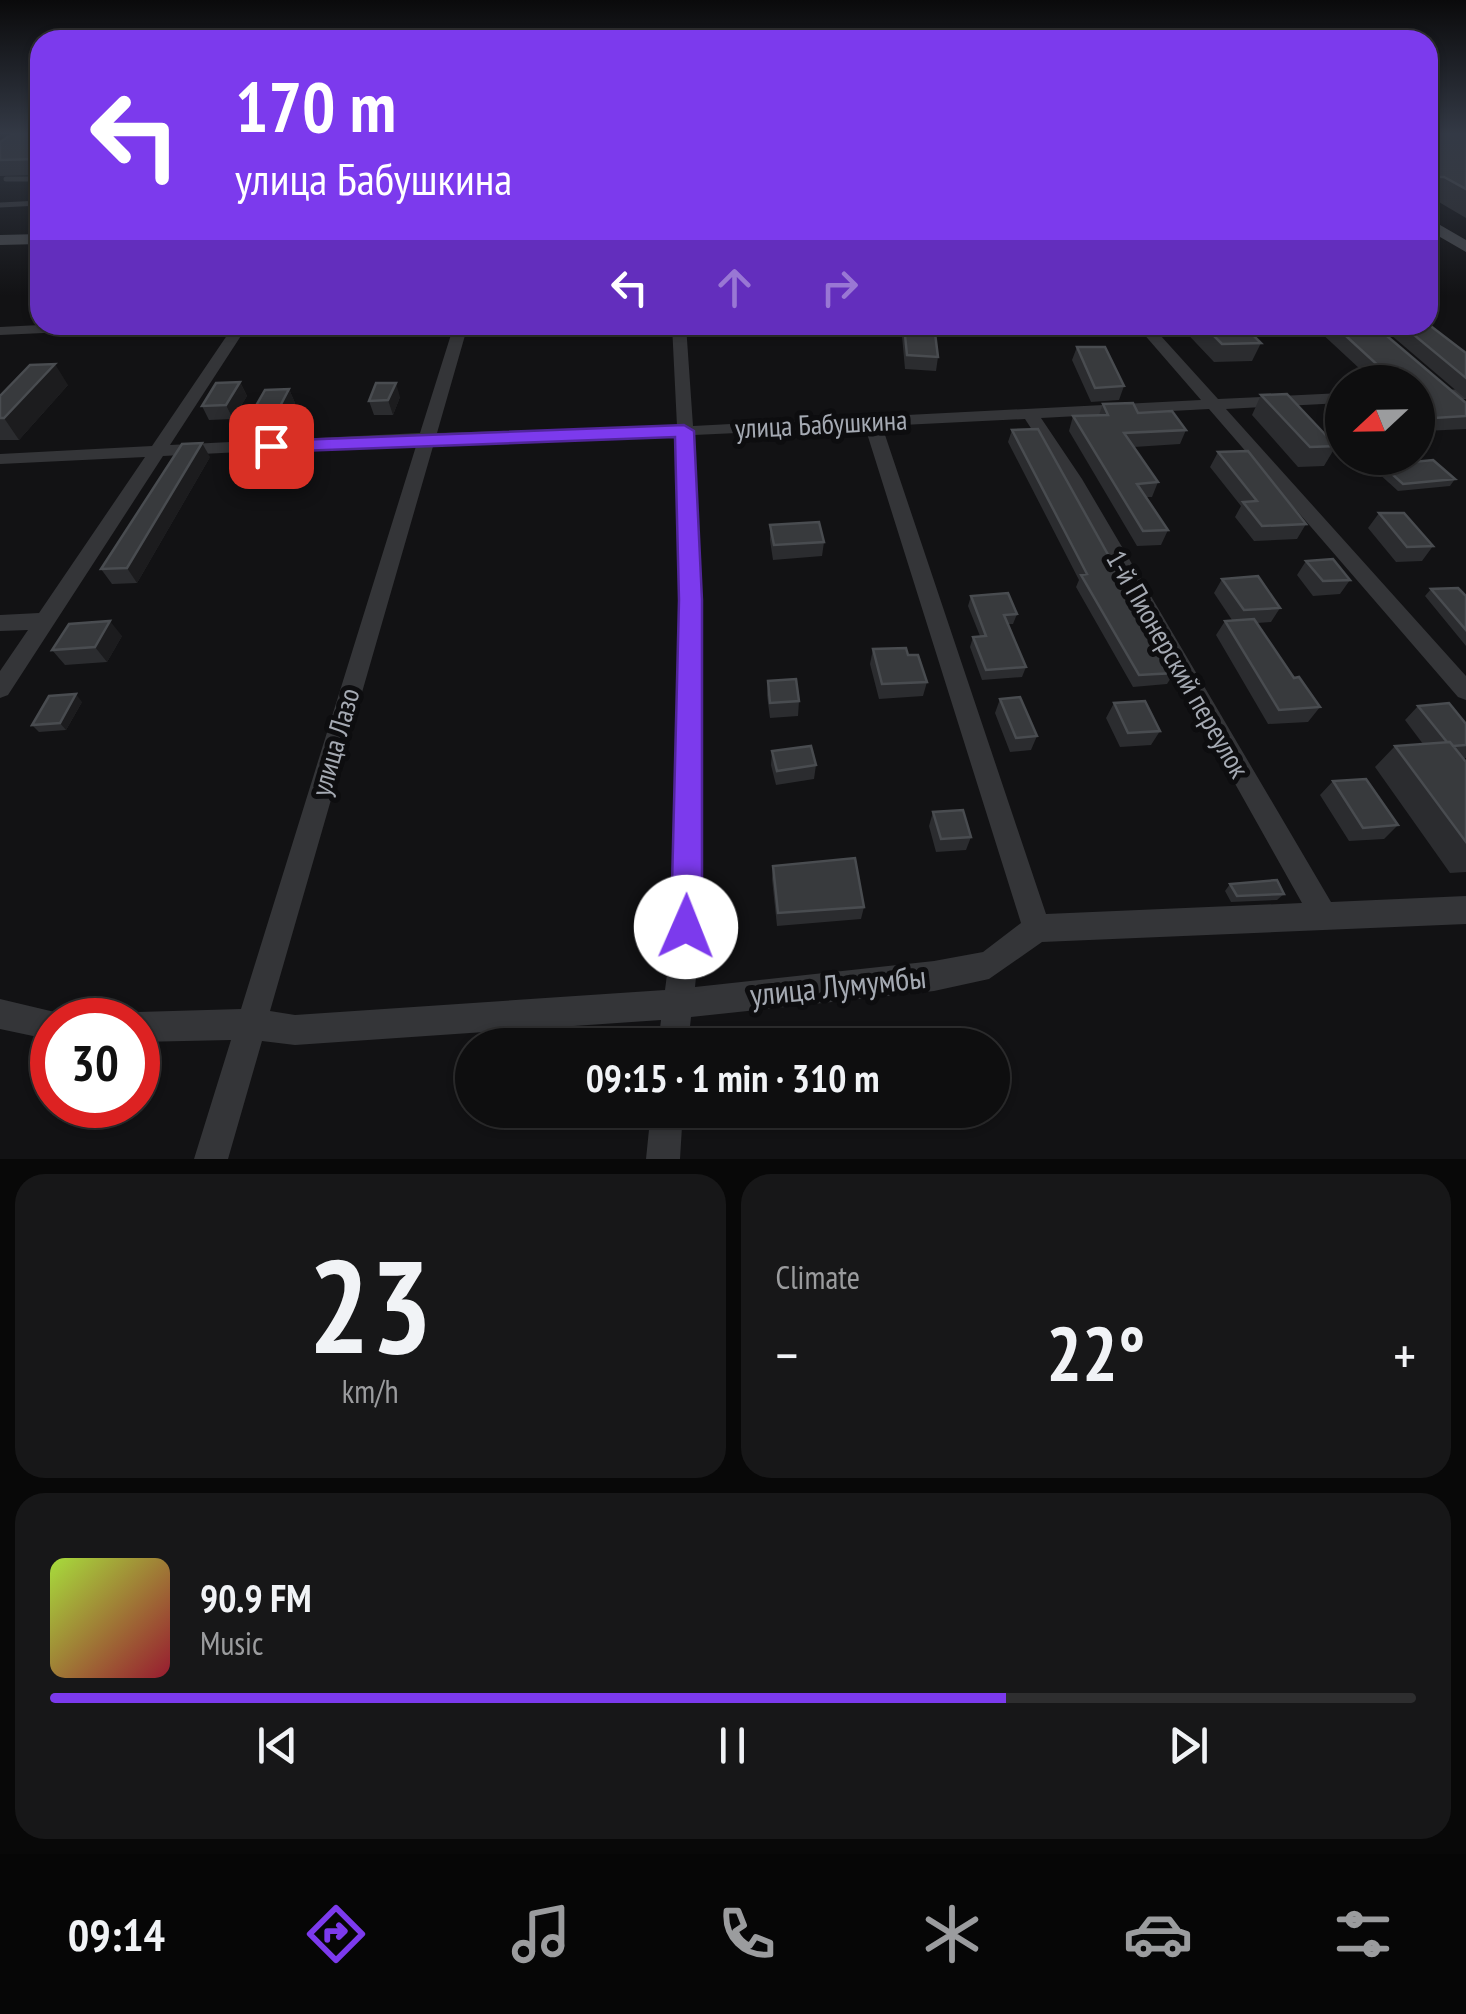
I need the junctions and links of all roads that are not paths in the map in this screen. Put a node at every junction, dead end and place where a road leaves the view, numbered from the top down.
1 (30, 204) edge
2 (0, 205) edge
3 (1438, 229) edge
4 (30, 238) edge
5 (0, 240) edge
6 (1466, 247) edge
7 (30, 330) edge
8 (0, 331) edge
9 (234, 335) edge
10 (458, 335) edge
11 (679, 335) edge
12 (1151, 335) edge
13 (1435, 386) edge
14 (1466, 394) edge
15 (1435, 395) edge
16 (1446, 395) junction
17 (1325, 399) edge
18 (1208, 402) junction
19 (1466, 412) edge
20 (1030, 414) junction
21 (872, 422) junction
22 (684, 431) junction
23 (424, 438) junction
24 (156, 453) junction
25 (0, 459) edge
26 (46, 621) junction
27 (0, 622) edge
28 (0, 689) edge
29 (1466, 691) edge
30 (1466, 910) edge
31 (1324, 916) junction
32 (1037, 928) junction
33 (676, 1004) junction
34 (0, 1014) edge
35 (30, 1021) edge
36 (252, 1024) junction
37 (160, 1026) edge
38 (674, 1028) edge
39 (666, 1128) edge
40 (211, 1159) edge
41 (663, 1159) edge

1 - 2 lane
3 - 6 main road
4 - 5 main road
7 - 8 street
9 - 24 street
10 - 23 street, улица Лазо
11 - 22 street
12 - 18 street
13 - 16 street
14 - 16 street
15 - 16 street
16 - 19 street
17 - 18 street, улица Бабушкина
18 - 20 street, улица Бабушкина
18 - 29 street
20 - 21 street, улица Бабушкина
20 - 31 street, 1-й Пионерский переулок
21 - 22 street, улица Бабушкина
21 - 32 street
22 - 23 street, улица Бабушкина
22 - 33 street
23 - 24 street, улица Бабушкина
23 - 36 street, улица Лазо
24 - 25 street, улица Бабушкина
24 - 26 street
26 - 27 street
26 - 28 street
30 - 31 street
31 - 32 street
32 - 33 street, улица Лумумбы
33 - 36 street, улица Лумумбы
33 - 38 street
34 - 35 street
36 - 37 street, улица Лумумбы
36 - 40 street, улица Лазо
39 - 41 street

